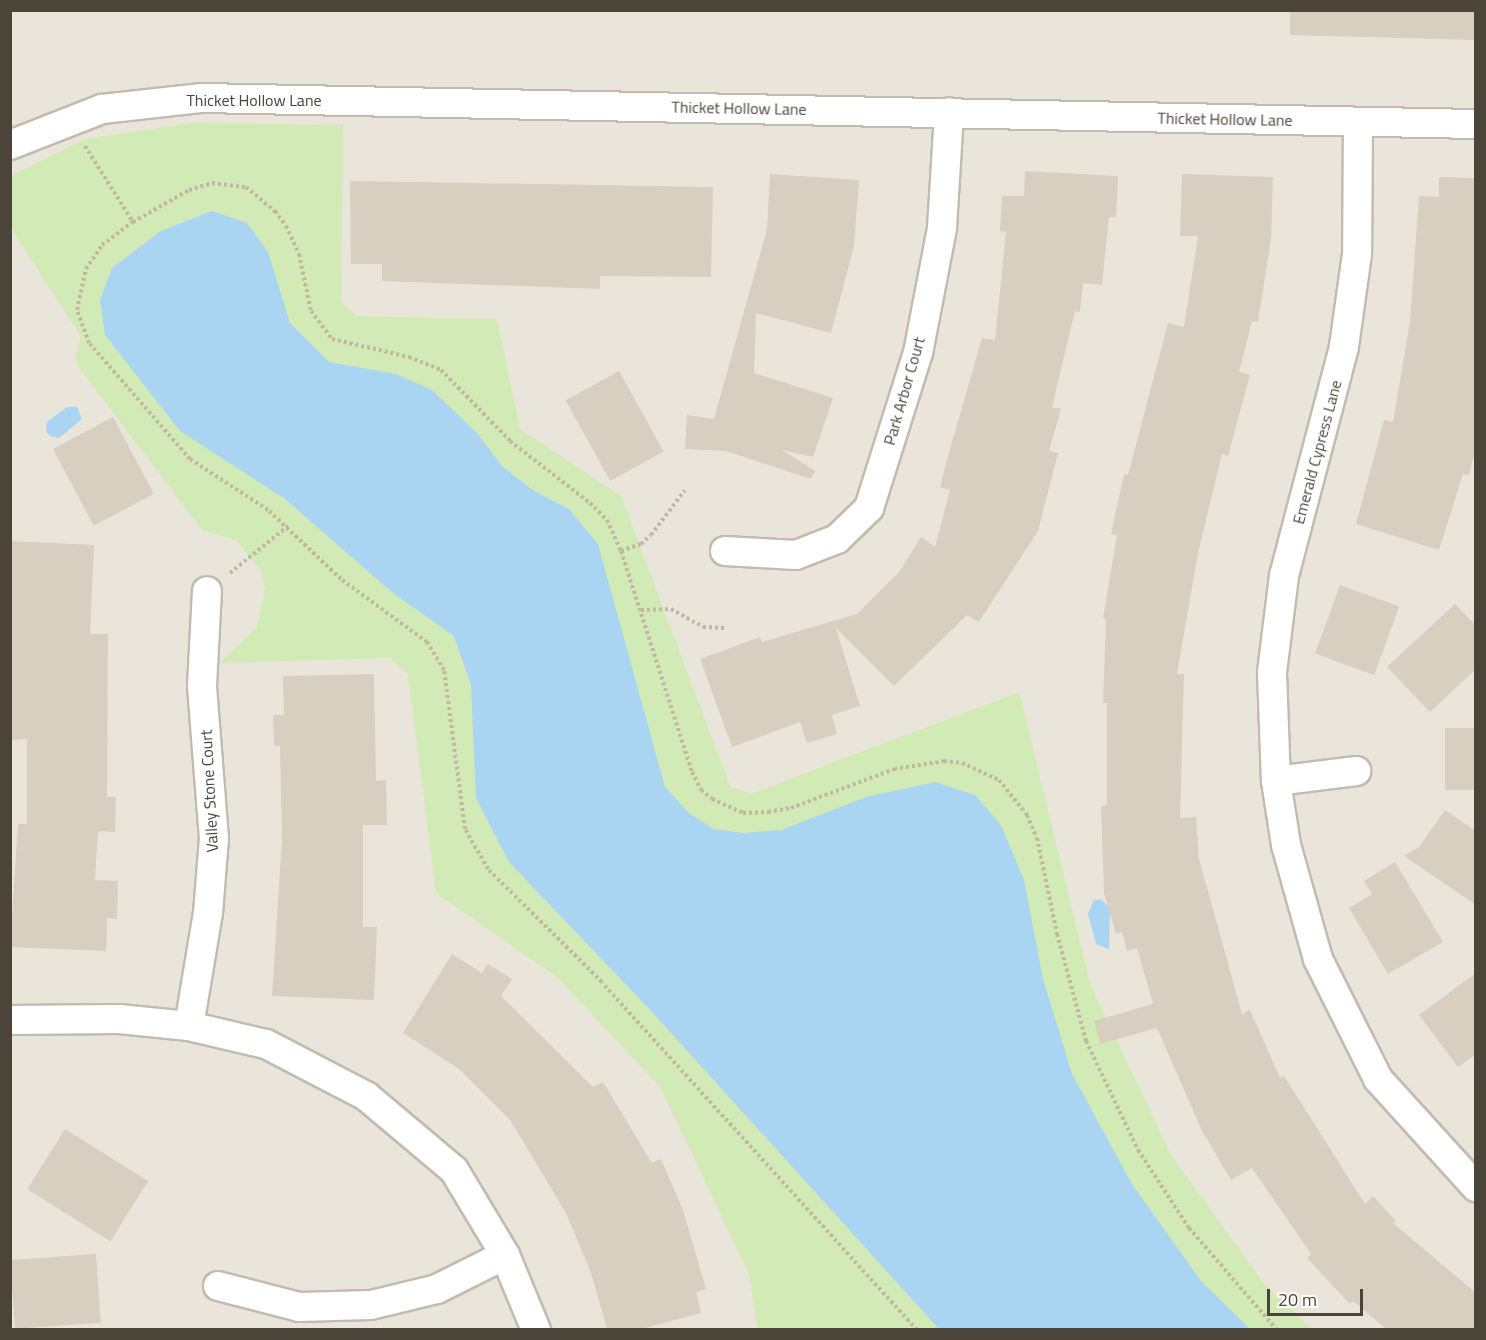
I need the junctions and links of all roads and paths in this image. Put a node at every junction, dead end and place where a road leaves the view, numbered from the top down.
1 (949, 112) junction
2 (69, 121) junction
3 (1358, 122) junction
4 (1476, 124) edge
5 (10, 145) edge
6 (133, 222) junction
7 (685, 490) dead end
8 (288, 526) junction
9 (724, 550) dead end
10 (621, 551) junction
11 (207, 591) joint
12 (641, 610) junction
13 (724, 628) dead end
14 (1356, 771) dead end
15 (1276, 782) junction
16 (10, 1020) edge
17 (189, 1026) junction
18 (1476, 1187) edge
19 (505, 1255) junction
20 (218, 1286) dead end
21 (536, 1329) edge
22 (917, 1329) edge
23 (1277, 1329) edge

1 - 2 street, Thicket Hollow Lane
1 - 3 street, Thicket Hollow Lane
1 - 9 street, Park Arbor Court
2 - 5 street, Thicket Hollow Lane
2 - 6 path
3 - 4 street, Thicket Hollow Lane
3 - 15 street, Emerald Cypress Lane
6 - 8 path
6 - 10 path
7 - 10 path
8 - 11 path
8 - 22 path
10 - 12 path
11 - 17 street, Valley Stone Court
12 - 13 path
12 - 23 path
14 - 15 street
15 - 18 street, Emerald Cypress Lane
16 - 17 street
17 - 19 street
19 - 20 street
19 - 21 street

